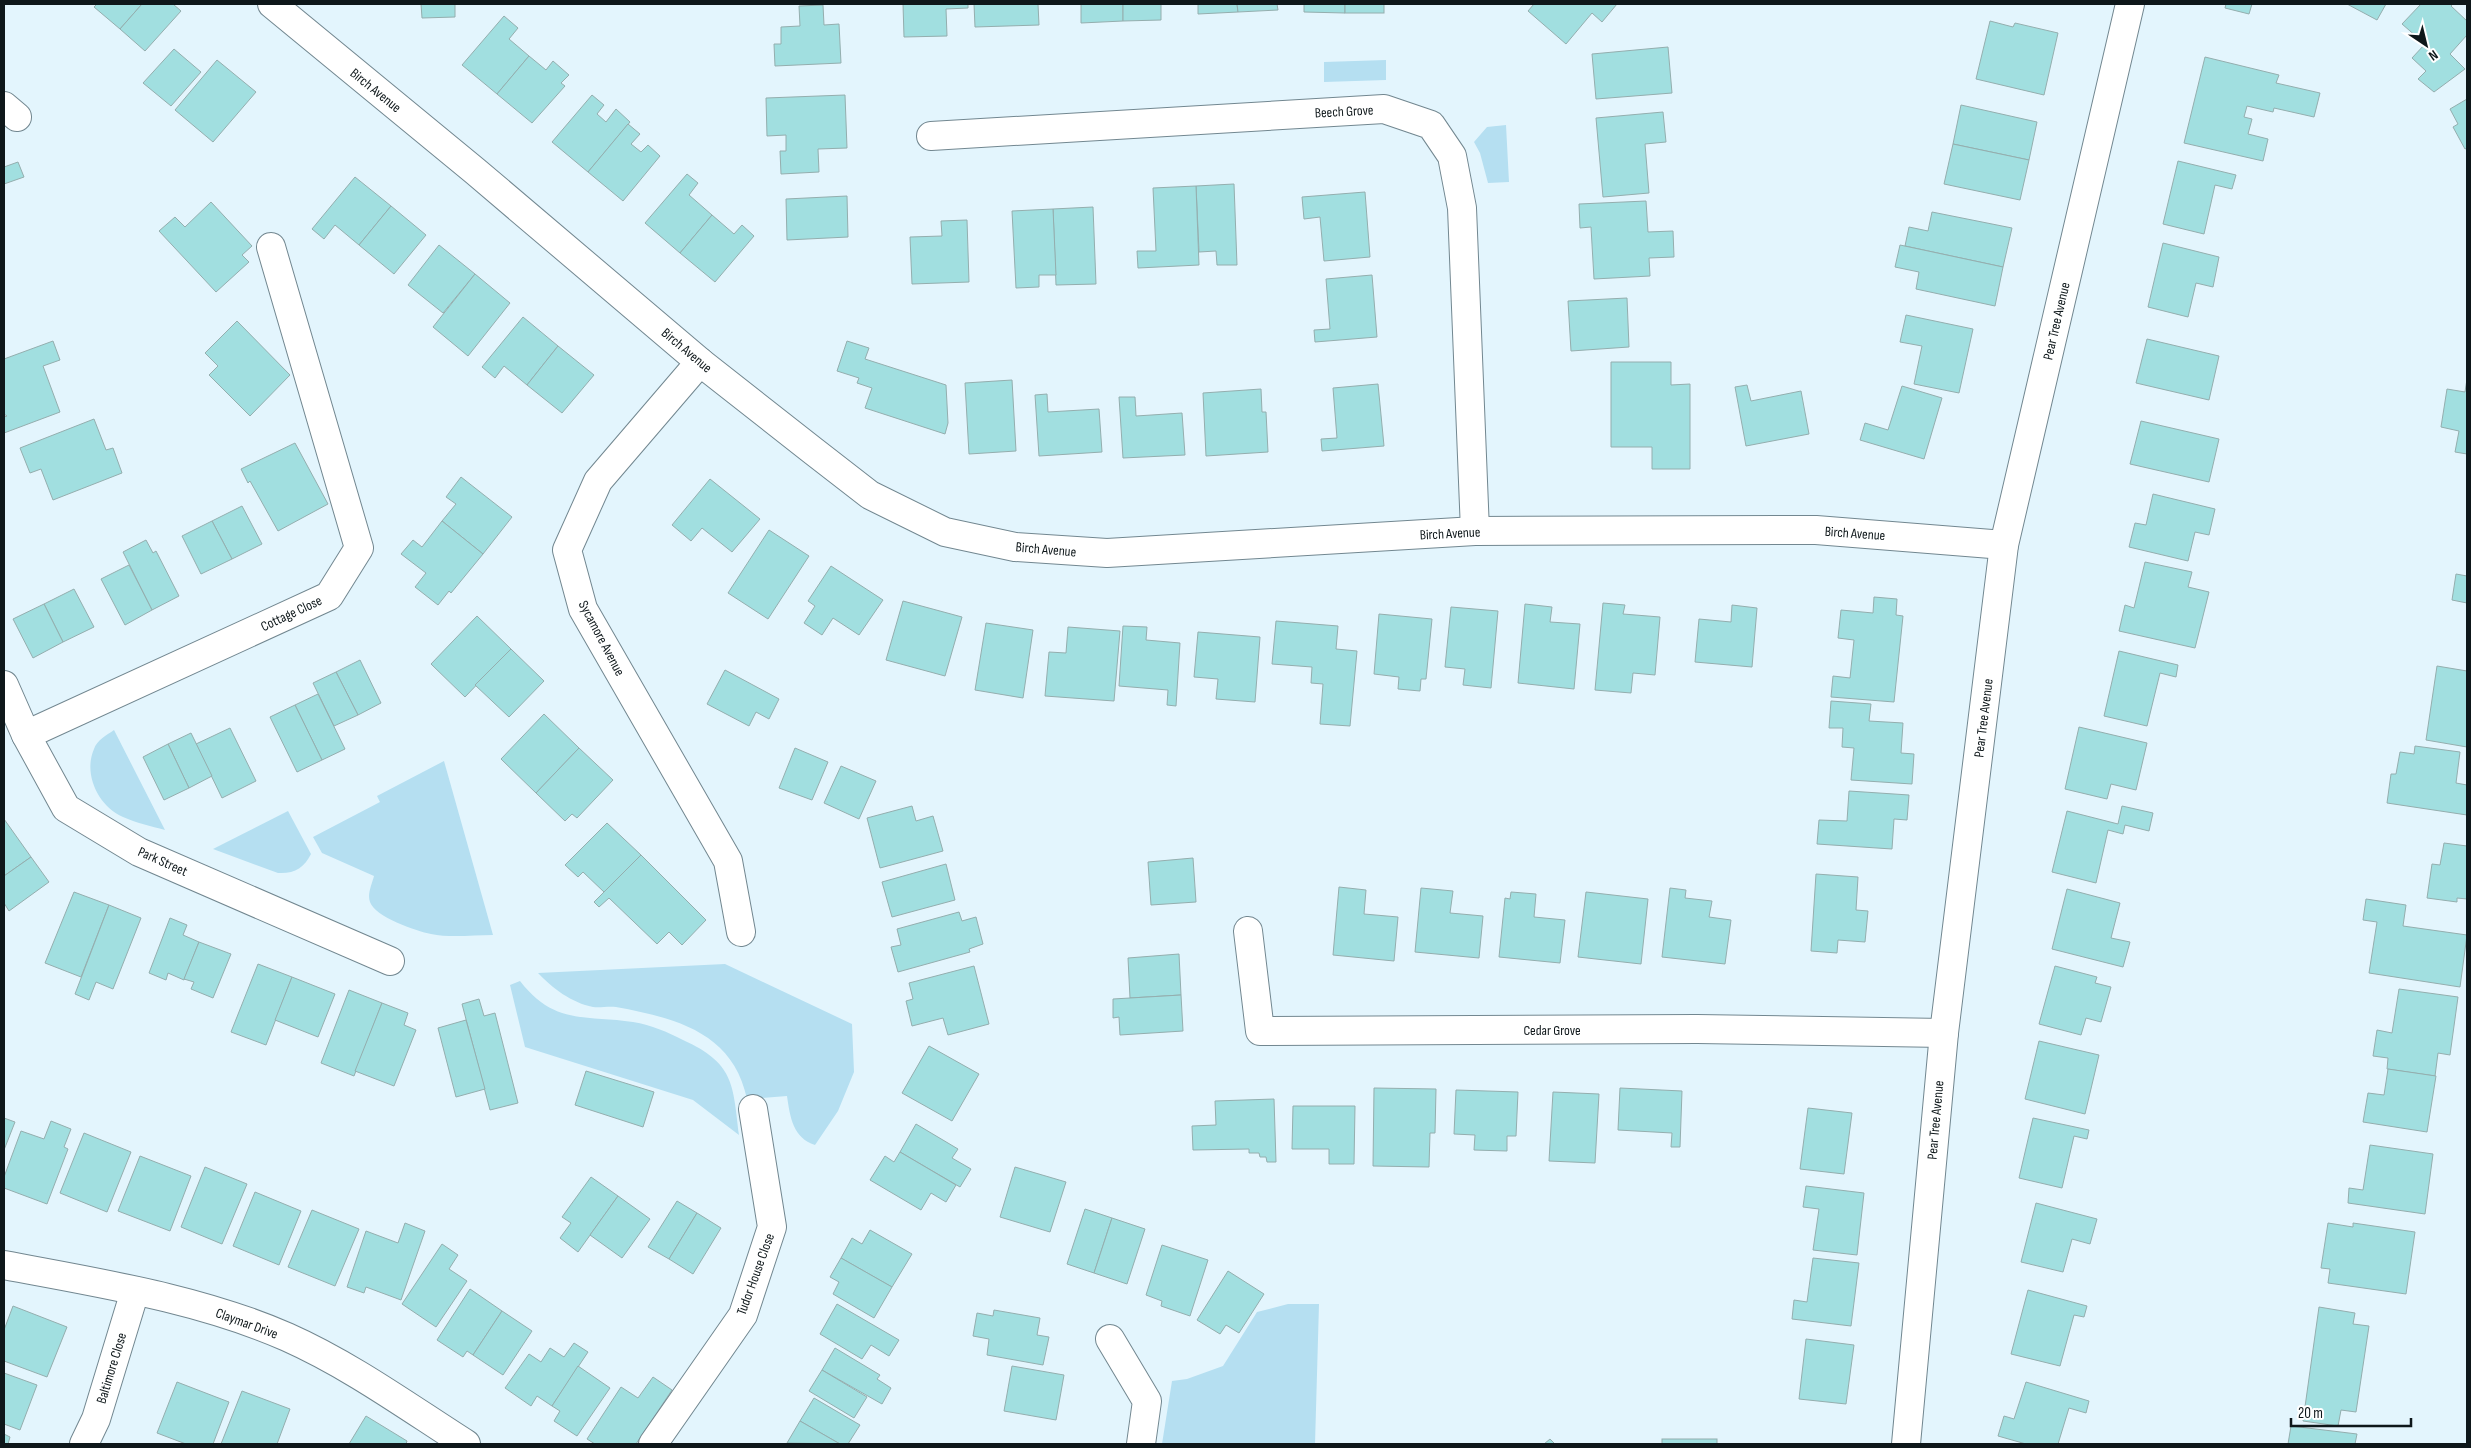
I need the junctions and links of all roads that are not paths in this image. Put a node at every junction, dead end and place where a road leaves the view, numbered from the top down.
1 (272, 4) edge
2 (2130, 4) edge
3 (931, 136) dead end
4 (271, 247) dead end
5 (700, 362) junction
6 (1475, 531) junction
7 (2004, 545) junction
8 (4, 685) edge
9 (26, 735) junction
10 (1248, 931) dead end
11 (741, 932) dead end
12 (390, 961) dead end
13 (1944, 1033) junction
14 (753, 1109) dead end
15 (4, 1264) edge
16 (135, 1291) junction
17 (1110, 1339) dead end
18 (84, 1444) edge
19 (466, 1444) edge
20 (654, 1444) edge
21 (1141, 1444) edge
22 (1906, 1444) edge

1 - 5 street, Birch Avenue
2 - 7 street, Pear Tree Avenue
3 - 6 street, Beech Grove
4 - 9 street, Cottage Close
5 - 6 street, Birch Avenue
5 - 11 street, Sycamore Avenue
6 - 7 street, Birch Avenue
7 - 13 street, Pear Tree Avenue
8 - 9 street, Park Street
9 - 12 street, Park Street
10 - 13 street, Cedar Grove
13 - 22 street, Pear Tree Avenue
14 - 20 street, Tudor House Close
15 - 16 street, Claymar Drive
16 - 18 street, Baltimore Close
16 - 19 street, Claymar Drive
17 - 21 street

